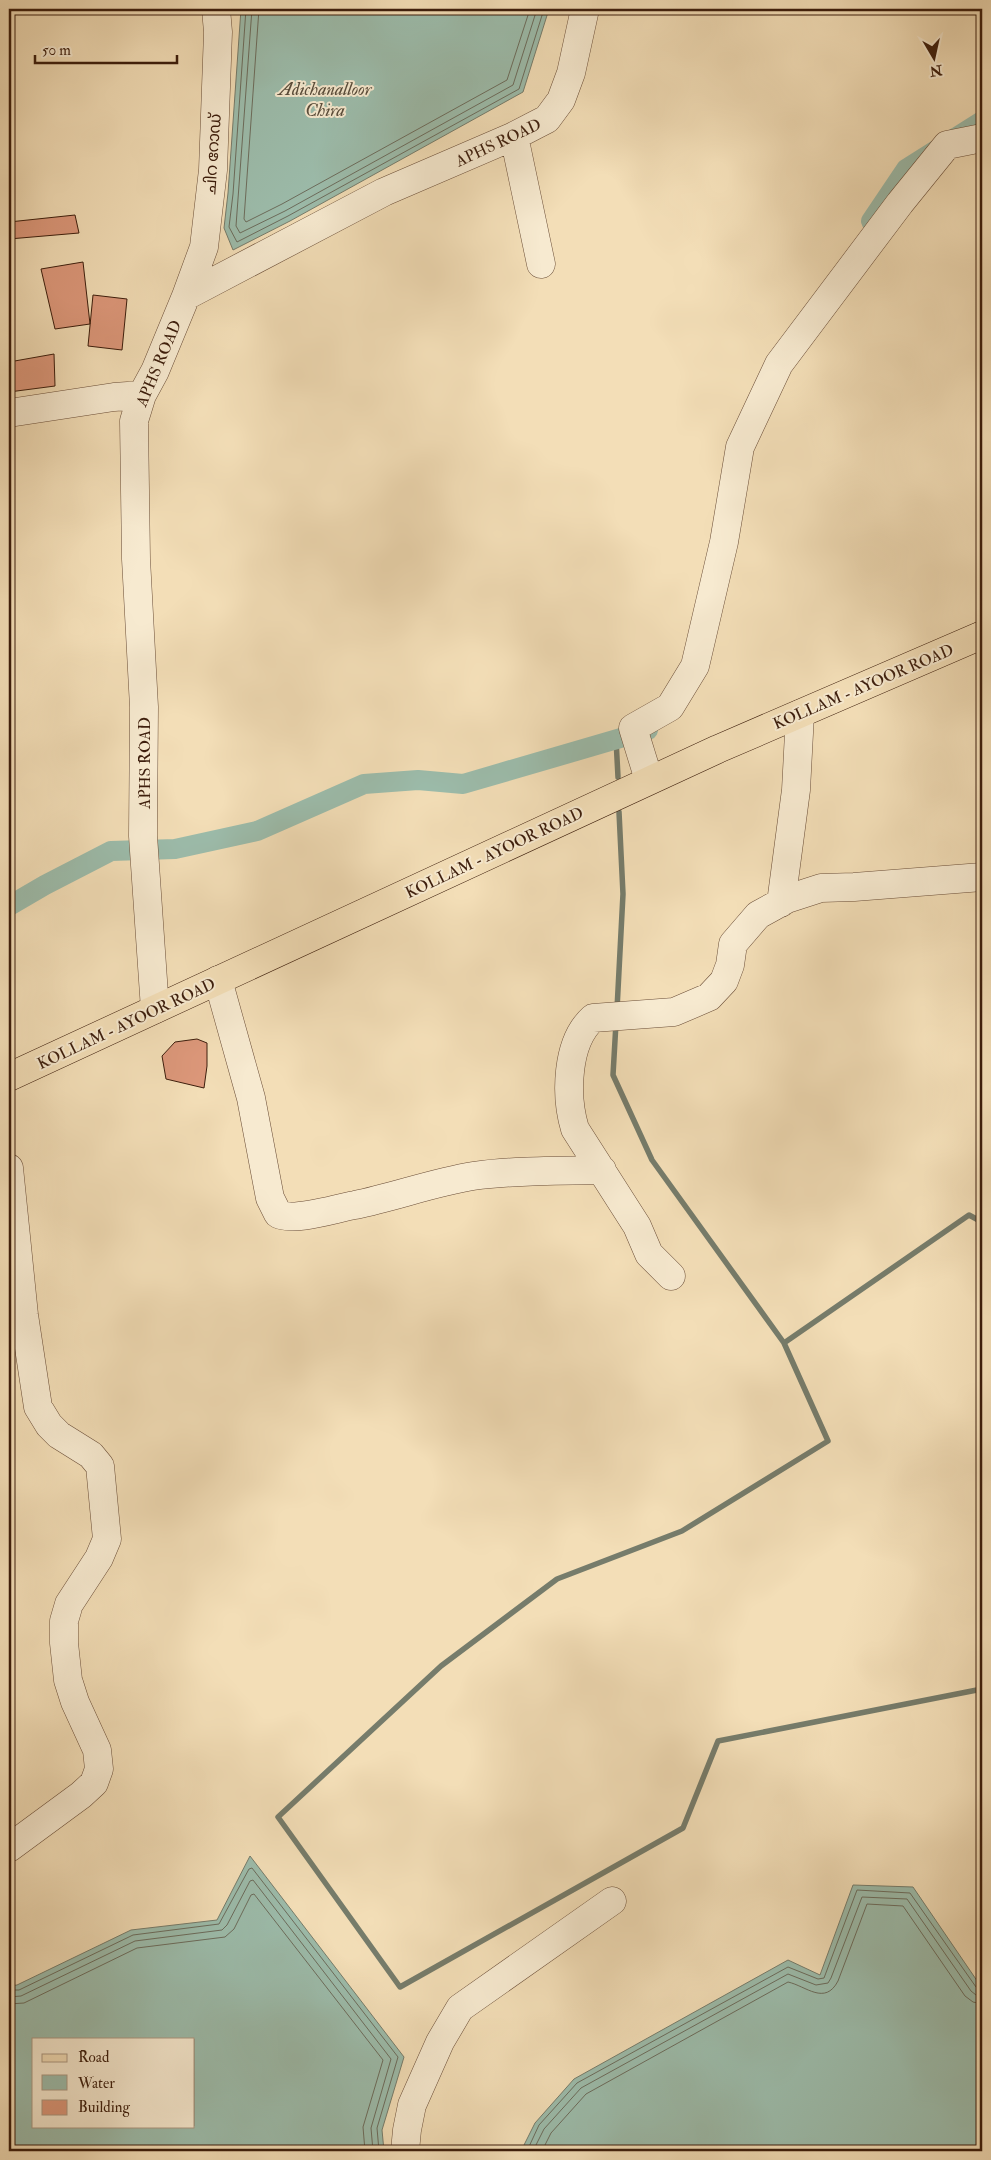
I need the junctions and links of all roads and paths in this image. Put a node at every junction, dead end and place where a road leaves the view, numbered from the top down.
1 (216, 9) edge
2 (585, 9) edge
3 (514, 136) junction
4 (982, 138) edge
5 (541, 264) dead end
6 (186, 296) junction
7 (142, 395) junction
8 (9, 413) edge
9 (982, 635) edge
10 (800, 714) junction
11 (650, 780) junction
12 (982, 877) edge
13 (781, 903) junction
14 (218, 980) junction
15 (155, 1009) junction
16 (9, 1078) edge
17 (9, 1168) edge
18 (602, 1170) junction
19 (671, 1276) dead end
20 (9, 1848) edge
21 (612, 1901) dead end
22 (405, 2151) edge

1 - 6 street, ചിറ റോഡ്
2 - 3 street, APHS ROAD
3 - 5 street
3 - 6 street, APHS ROAD
4 - 11 street
6 - 7 street, APHS ROAD
7 - 8 street
7 - 15 street, APHS ROAD
9 - 10 main road, KOLLAM - AYOOR ROAD
10 - 11 main road, KOLLAM - AYOOR ROAD
10 - 13 street
11 - 14 main road, KOLLAM - AYOOR ROAD
12 - 13 street
13 - 18 street
14 - 15 main road, KOLLAM - AYOOR ROAD
14 - 18 street
15 - 16 main road, KOLLAM - AYOOR ROAD
17 - 20 street
18 - 19 street
21 - 22 street

